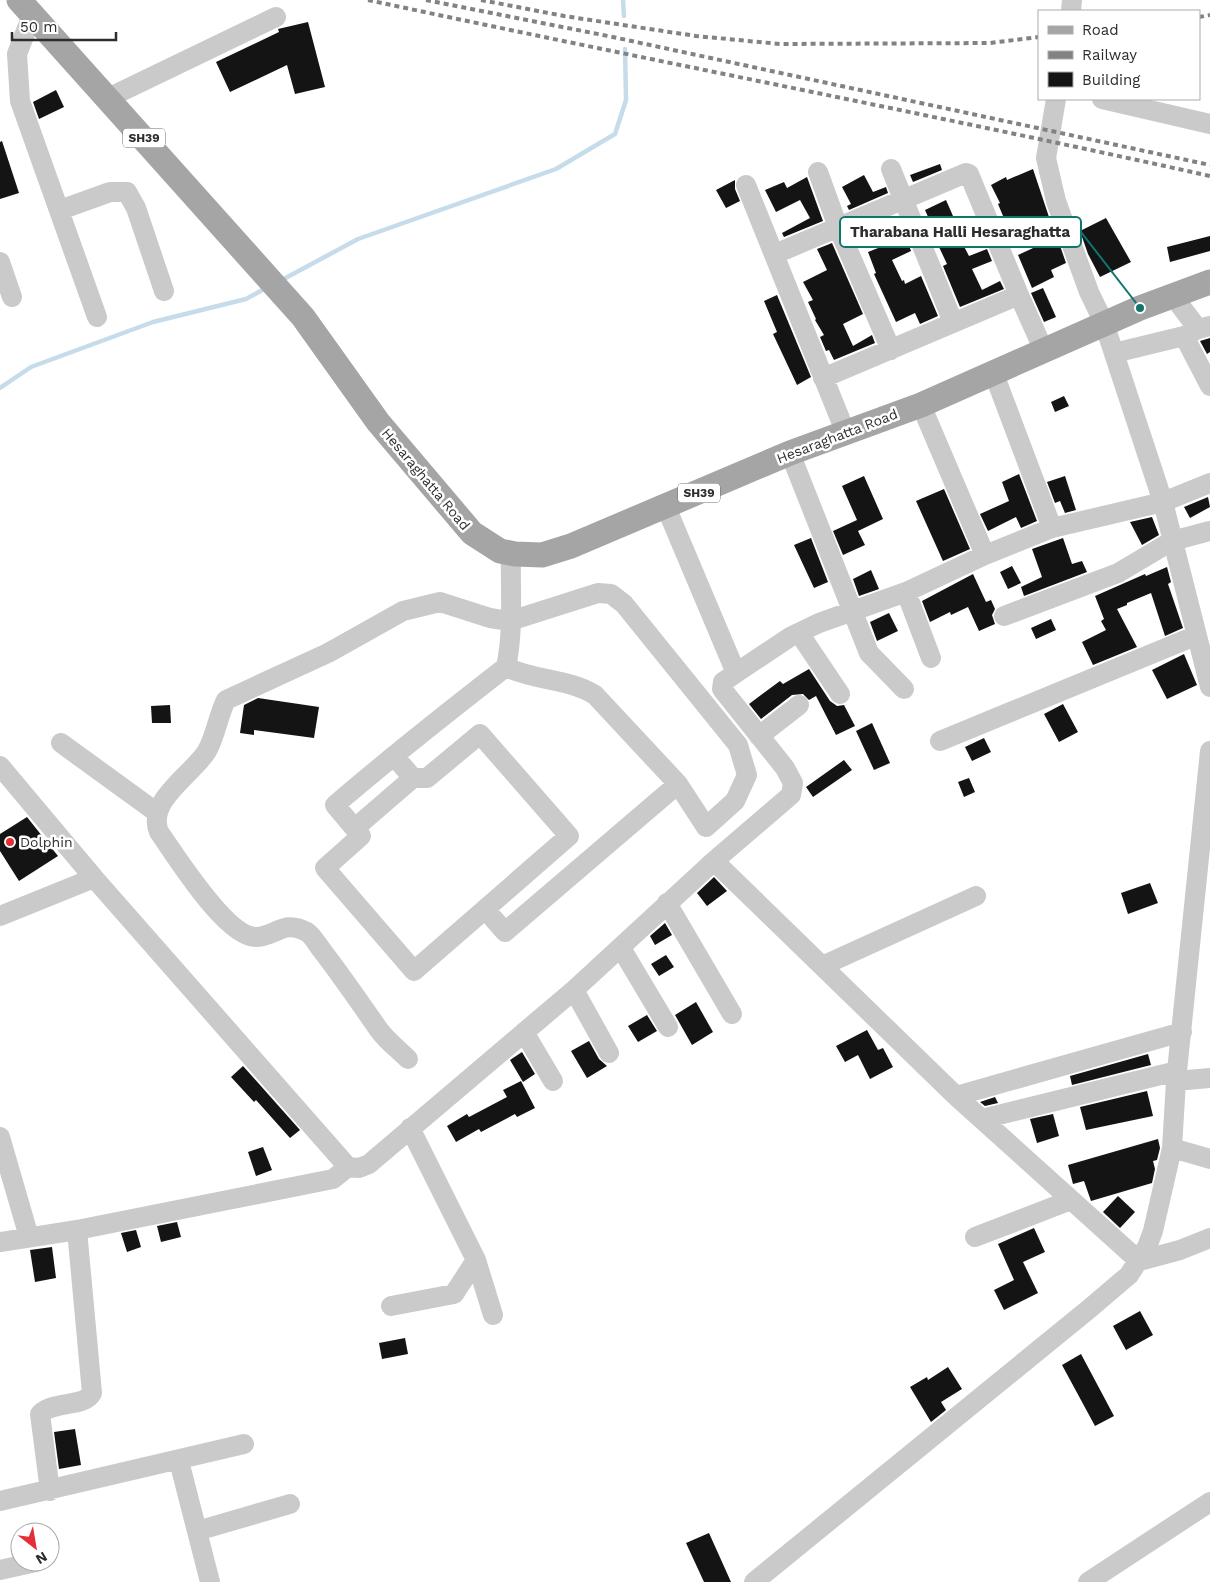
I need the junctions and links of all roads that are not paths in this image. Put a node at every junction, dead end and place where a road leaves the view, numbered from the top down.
1 (26, 7) edge
2 (276, 17) dead end
3 (108, 98) junction
4 (1056, 100) edge
5 (1106, 100) edge
6 (1210, 124) edge
7 (891, 169) dead end
8 (818, 172) dead end
9 (746, 185) dead end
10 (904, 199) junction
11 (60, 210) junction
12 (838, 228) junction
13 (775, 254) junction
14 (0, 262) edge
15 (1210, 282) edge
16 (164, 291) dead end
17 (1018, 295) junction
18 (1174, 296) junction
19 (12, 297) dead end
20 (97, 317) dead end
21 (953, 322) junction
22 (1104, 324) junction
23 (1197, 330) edge
24 (891, 350) junction
25 (1044, 351) junction
26 (1114, 353) junction
27 (994, 374) junction
28 (823, 378) junction
29 (1210, 386) edge
30 (921, 405) junction
31 (845, 432) junction
32 (790, 453) junction
33 (1210, 483) edge
34 (1162, 502) junction
35 (666, 507) junction
36 (1052, 528) junction
37 (1210, 531) edge
38 (1172, 541) junction
39 (511, 553) junction
40 (985, 555) junction
41 (906, 592) junction
42 (852, 610) junction
43 (1004, 616) dead end
44 (510, 621) junction
45 (799, 633) junction
46 (1195, 636) junction
47 (931, 658) dead end
48 (506, 667) junction
49 (736, 673) junction
50 (1210, 687) edge
51 (904, 689) dead end
52 (840, 694) dead end
53 (799, 705) dead end
54 (759, 736) junction
55 (940, 741) dead end
56 (61, 743) dead end
57 (1210, 752) edge
58 (394, 756) junction
59 (0, 766) edge
60 (413, 778) junction
61 (1208, 778) edge
62 (678, 784) junction
63 (7, 788) edge
64 (156, 812) junction
65 (355, 828) junction
66 (714, 861) junction
67 (94, 878) junction
68 (976, 896) dead end
69 (667, 903) junction
70 (485, 909) junction
71 (0, 916) edge
72 (1202, 924) edge
73 (621, 948) junction
74 (822, 966) junction
75 (574, 990) junction
76 (732, 1014) dead end
77 (668, 1027) dead end
78 (524, 1032) junction
79 (1182, 1032) junction
80 (609, 1054) dead end
81 (408, 1059) dead end
82 (1177, 1076) junction
83 (1210, 1078) edge
84 (553, 1080) dead end
85 (956, 1096) junction
86 (982, 1119) junction
87 (410, 1128) junction
88 (0, 1138) edge
89 (1172, 1148) junction
90 (1210, 1159) edge
91 (348, 1167) junction
92 (1071, 1200) junction
93 (77, 1230) junction
94 (29, 1237) junction
95 (975, 1237) dead end
96 (1210, 1238) edge
97 (0, 1242) edge
98 (476, 1260) junction
99 (1139, 1261) junction
100 (391, 1306) dead end
101 (493, 1315) dead end
102 (244, 1444) dead end
103 (178, 1461) junction
104 (50, 1491) junction
105 (0, 1502) edge
106 (1210, 1502) edge
107 (290, 1504) dead end
108 (197, 1531) junction
109 (210, 1582) edge
110 (754, 1582) edge
111 (1088, 1582) edge

1 - 3 main road, Hesaraghatta Road / SH39
1 - 11 street
2 - 3 street
3 - 39 main road, Hesaraghatta Road / SH39
4 - 22 street
5 - 6 street
7 - 10 street
8 - 12 street
9 - 13 street
10 - 12 street
10 - 17 street
10 - 21 street
11 - 16 street
11 - 20 street
12 - 13 street
12 - 24 street
13 - 28 street
14 - 19 street
15 - 18 main road, Hesaraghatta Road / SH39
17 - 21 street
17 - 25 street
18 - 22 main road, Hesaraghatta Road / SH39
18 - 23 street
21 - 24 street
22 - 25 main road, Hesaraghatta Road / SH39
22 - 26 street
23 - 26 street
23 - 29 street
24 - 28 street
25 - 27 main road, Hesaraghatta Road / SH39
26 - 34 street
27 - 30 main road, Hesaraghatta Road / SH39
27 - 36 street
28 - 31 street
30 - 31 main road, Hesaraghatta Road / SH39
30 - 40 street
31 - 32 main road, Hesaraghatta Road / SH39
32 - 35 main road, Hesaraghatta Road / SH39
32 - 42 street
33 - 34 street
34 - 36 street
34 - 38 street
35 - 39 main road, Hesaraghatta Road / SH39
35 - 49 street
36 - 40 street
37 - 38 street
38 - 43 street
38 - 46 street
39 - 44 street
40 - 41 street
41 - 42 street
41 - 47 street
42 - 45 street
42 - 51 street
44 - 48 street
44 - 62 street
44 - 64 street
45 - 49 street
45 - 52 street
46 - 50 street
46 - 55 street
48 - 58 street
48 - 62 street
49 - 54 street
53 - 54 street
54 - 66 street
56 - 64 street
57 - 61 street
58 - 60 street
58 - 65 street
59 - 63 street
60 - 65 street
60 - 70 street
61 - 72 street
62 - 70 street
63 - 67 street
64 - 81 street
65 - 70 street
66 - 69 street
66 - 74 street
67 - 71 street
67 - 91 street
68 - 74 street
69 - 73 street
69 - 76 street
72 - 79 street
73 - 75 street
73 - 77 street
74 - 85 street
75 - 78 street
75 - 80 street
78 - 84 street
78 - 87 street
79 - 82 street
79 - 85 street
82 - 83 street
82 - 86 street
82 - 89 street
85 - 86 street
86 - 92 street
87 - 91 street
87 - 98 street
88 - 94 street
89 - 90 street
89 - 99 street
91 - 93 street
92 - 95 street
92 - 99 street
93 - 94 street
93 - 104 street
94 - 97 street
96 - 99 street
98 - 100 street
98 - 101 street
99 - 110 street
102 - 103 street
103 - 104 street
103 - 108 street
104 - 105 street
106 - 111 street
107 - 108 street
108 - 109 street

